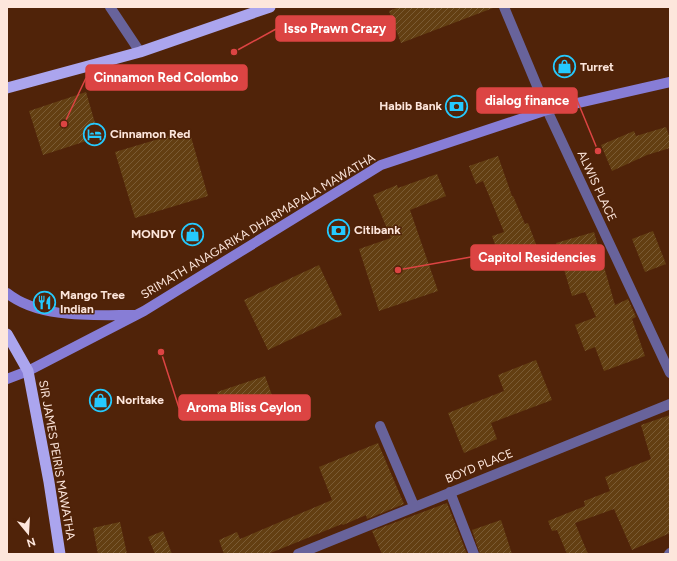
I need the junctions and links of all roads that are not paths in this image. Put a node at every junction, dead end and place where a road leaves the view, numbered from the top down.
1 (110, 7) edge
2 (270, 7) edge
3 (504, 7) edge
4 (140, 52) junction
5 (670, 82) edge
6 (7, 88) edge
7 (548, 110) junction
8 (7, 293) edge
9 (136, 316) junction
10 (7, 334) edge
11 (28, 371) junction
12 (670, 373) edge
13 (7, 378) edge
14 (670, 404) edge
15 (380, 426) dead end
16 (450, 492) junction
17 (414, 506) junction
18 (60, 554) edge
19 (298, 554) edge
20 (474, 554) edge

1 - 4 street
2 - 4 highway
3 - 7 street, ALWIS PLACE
4 - 6 highway
5 - 7 main road, SRIMATH ANAGARIKA DHARMAPALA MAWATHA
7 - 9 main road, SRIMATH ANAGARIKA DHARMAPALA MAWATHA
7 - 12 street, ALWIS PLACE
8 - 9 main road
9 - 11 main road, SRIMATH ANAGARIKA DHARMAPALA MAWATHA
10 - 11 highway, SIR JAMES PEIRIS MAWATHA
11 - 13 main road, SRIMATH ANAGARIKA DHARMAPALA MAWATHA
11 - 18 highway, SIR JAMES PEIRIS MAWATHA
14 - 16 street, BOYD PLACE
15 - 17 street
16 - 17 street, BOYD PLACE
16 - 20 street
17 - 19 street, BOYD PLACE

